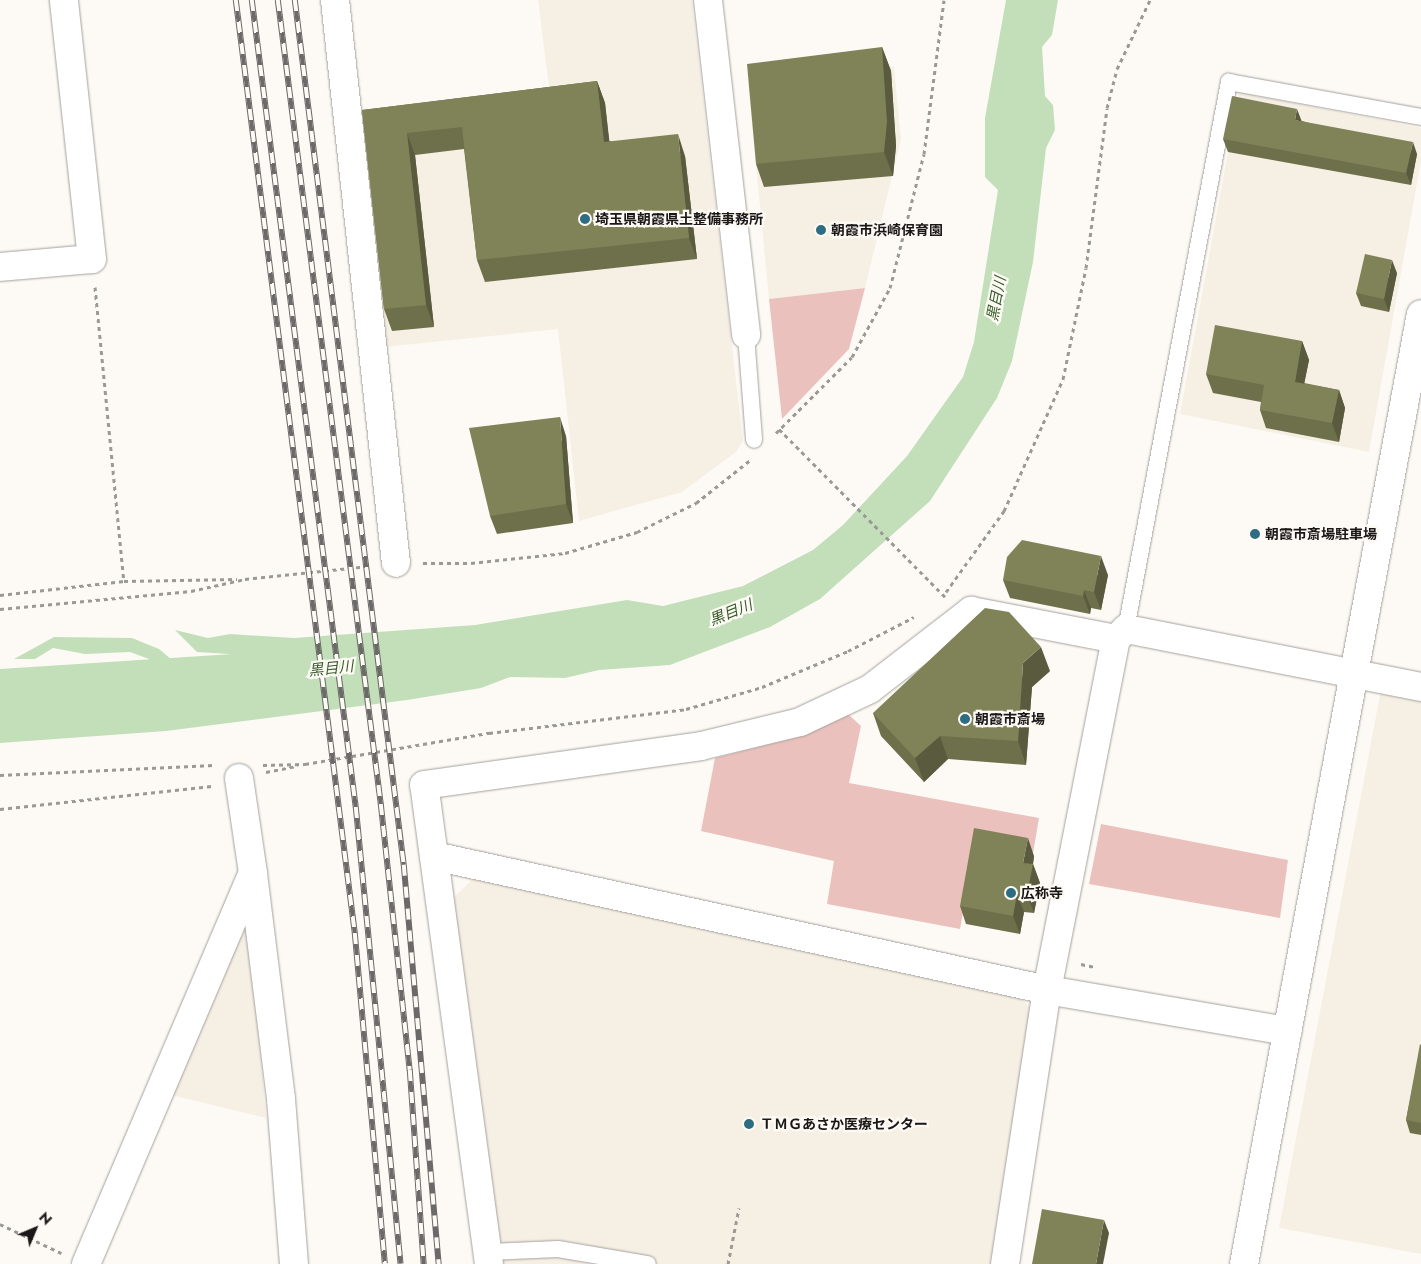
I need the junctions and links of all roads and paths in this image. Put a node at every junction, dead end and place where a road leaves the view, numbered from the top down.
1 (64, 0) edge
2 (334, 0) edge
3 (708, 0) edge
4 (944, 0) edge
5 (1150, 0) edge
6 (1421, 118) edge
7 (92, 259) junction
8 (0, 267) edge
9 (1421, 314) edge
10 (746, 335) joint
11 (786, 438) dead end
12 (761, 439) joint
13 (396, 563) dead end
14 (245, 579) dead end
15 (124, 581) junction
16 (935, 588) dead end
17 (0, 595) edge
18 (937, 602) dead end
19 (923, 612) dead end
20 (1121, 634) junction
21 (1351, 674) junction
22 (1421, 687) edge
23 (305, 764) junction
24 (238, 769) junction
25 (0, 775) edge
26 (0, 808) edge
27 (434, 856) junction
28 (253, 873) junction
29 (1047, 990) junction
30 (1288, 1030) junction
31 (739, 1208) dead end
32 (0, 1224) edge
33 (558, 1249) junction
34 (489, 1258) edge
35 (77, 1260) edge
36 (615, 1262) edge
37 (294, 1264) edge
38 (570, 1264) edge
39 (648, 1264) edge
40 (728, 1264) edge
41 (1005, 1264) edge
42 (1244, 1264) edge

1 - 7 street
2 - 13 street
3 - 10 street
4 - 12 path
5 - 18 path
6 - 20 lane
7 - 8 street
7 - 15 path
9 - 21 street
10 - 12 lane
11 - 16 path
14 - 15 path
15 - 17 path
19 - 23 path
20 - 21 street
20 - 27 street
20 - 29 street
21 - 22 street
21 - 30 street
23 - 24 path
23 - 24 path
24 - 25 path
24 - 26 path
24 - 28 street
27 - 29 street
27 - 34 street
28 - 35 street
28 - 37 street
29 - 30 street
29 - 41 street
30 - 42 street
31 - 40 path
32 - 35 path
33 - 34 lane
33 - 36 lane
33 - 38 lane
36 - 39 lane

